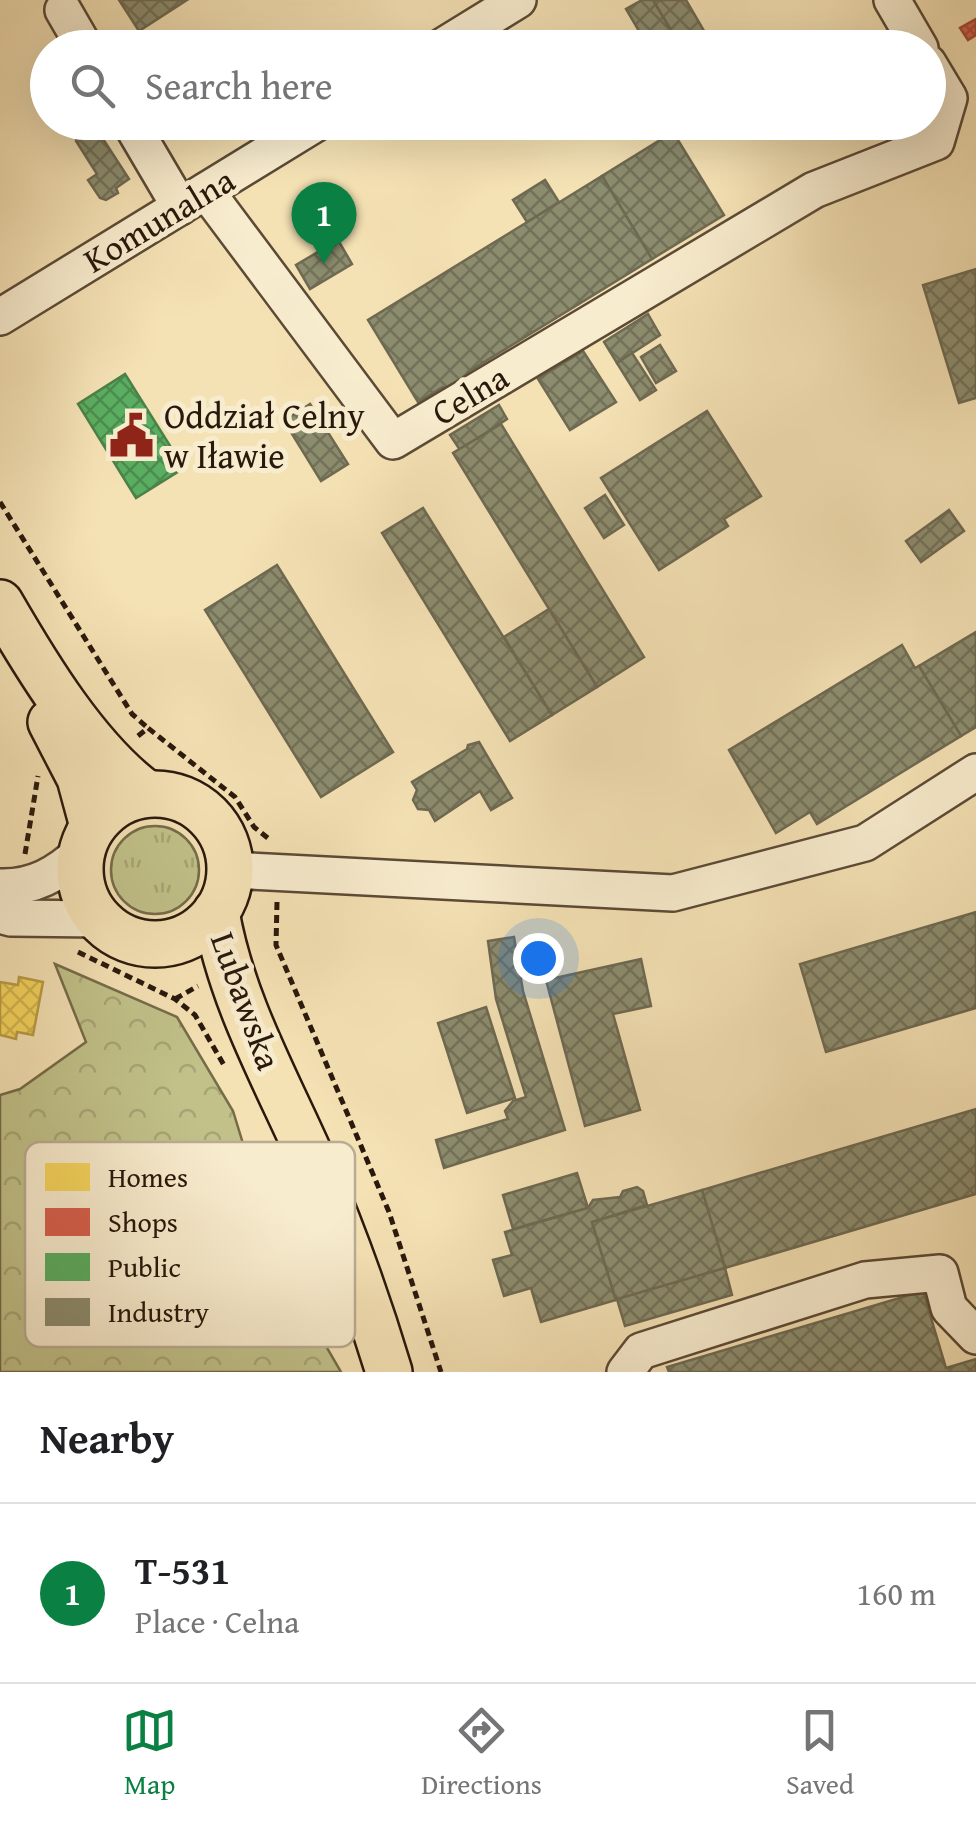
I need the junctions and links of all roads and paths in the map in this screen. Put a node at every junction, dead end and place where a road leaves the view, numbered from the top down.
1 (518, 0) edge
2 (892, 0) edge
3 (63, 10) dead end
4 (75, 30) edge
5 (469, 30) edge
6 (910, 30) edge
7 (145, 140) edge
8 (289, 140) edge
9 (937, 140) edge
10 (193, 199) junction
11 (0, 317) edge
12 (0, 502) edge
13 (0, 603) edge
14 (0, 634) edge
15 (148, 728) junction
16 (94, 770) junction
17 (976, 772) edge
18 (36, 792) dead end
19 (147, 794) junction
20 (87, 839) junction
21 (230, 870) junction
22 (278, 873) junction
23 (0, 888) edge
24 (216, 912) junction
25 (0, 914) edge
26 (99, 920) junction
27 (155, 944) junction
28 (175, 1000) dead end
29 (232, 1081) dead end
30 (278, 1089) junction
31 (302, 1142) edge
32 (355, 1276) edge
33 (976, 1336) edge
34 (389, 1372) edge
35 (441, 1372) edge
36 (625, 1372) edge

1 - 5 street
2 - 6 street
3 - 4 street
7 - 10 street
8 - 10 street, Komunalna
9 - 10 street, Celna
10 - 11 street, Komunalna
12 - 15 path
13 - 16 main road
14 - 16 main road
15 - 16 path
15 - 22 path
16 - 18 path
16 - 19 main road
16 - 20 main road
17 - 22 street
19 - 20 main road
19 - 21 main road
20 - 23 street
20 - 26 main road
21 - 22 street
21 - 24 main road
22 - 35 path
24 - 27 main road
24 - 30 main road, Lubawska
25 - 26 street
26 - 27 main road
27 - 30 main road, Lubawska
28 - 29 path
30 - 31 main road, Lubawska
32 - 34 main road, Lubawska
33 - 36 street

